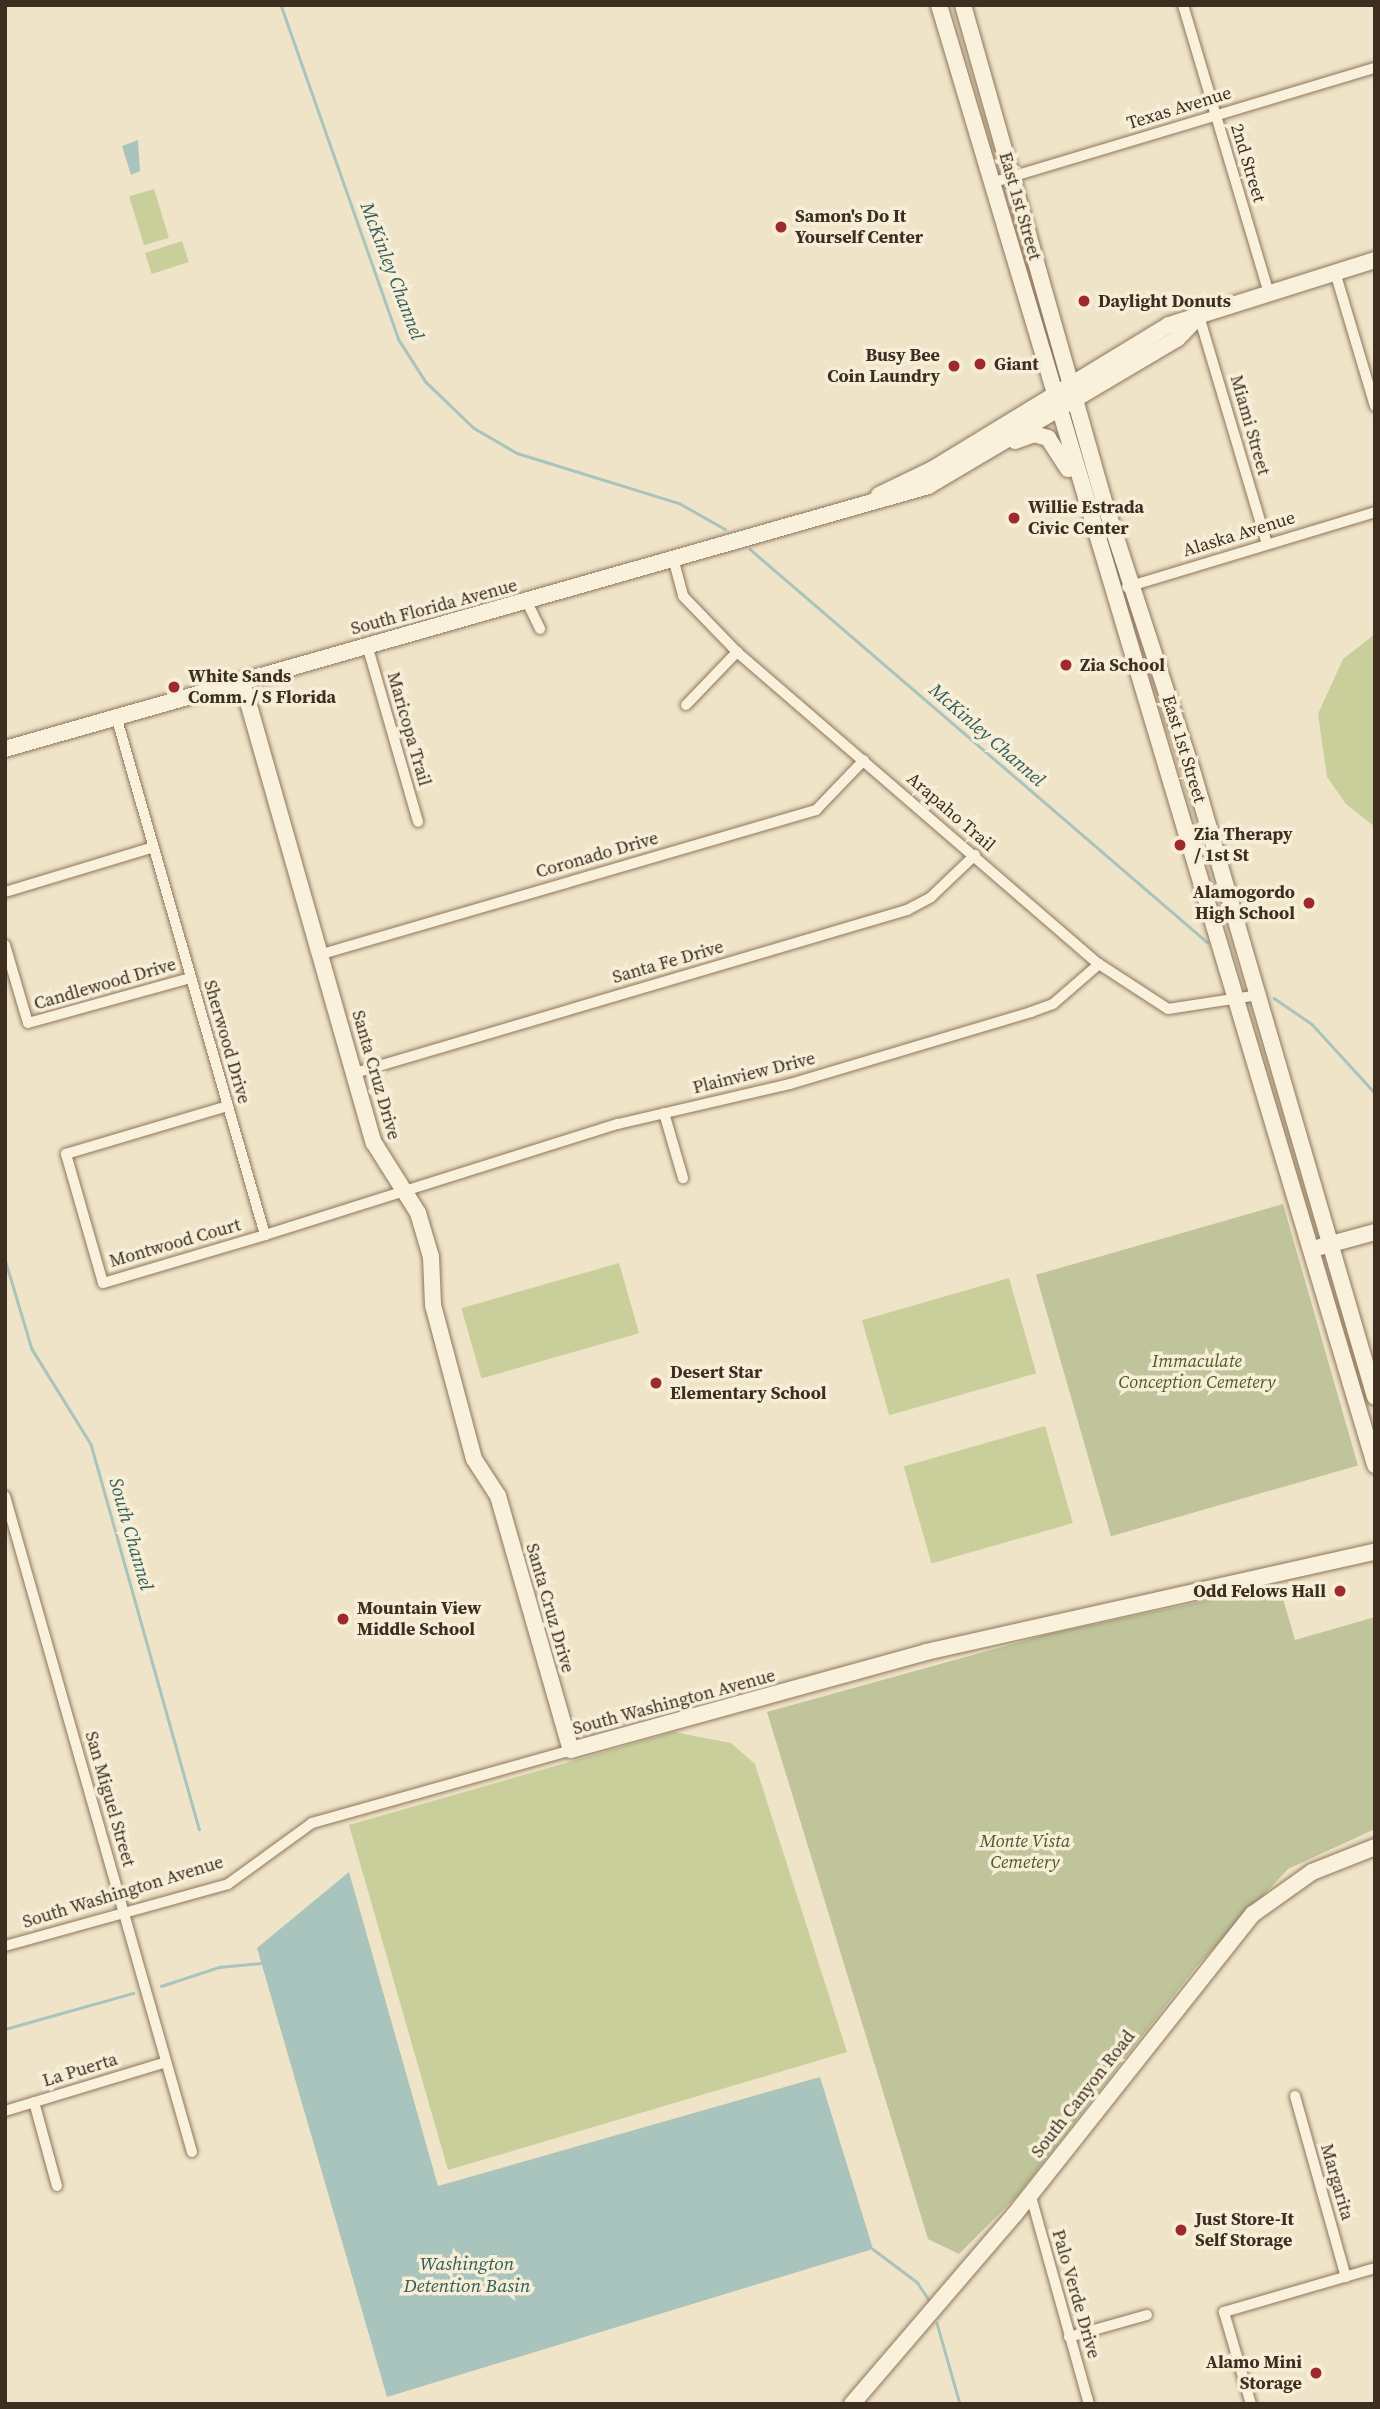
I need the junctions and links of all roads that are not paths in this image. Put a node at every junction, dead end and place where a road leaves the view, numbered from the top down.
1 (963, 5) edge
2 (1183, 5) edge
3 (942, 6) edge
4 (1375, 68) edge
5 (1216, 116) junction
6 (1012, 177) junction
7 (994, 182) junction
8 (1375, 260) edge
9 (1335, 272) junction
10 (1268, 291) junction
11 (1199, 316) junction
12 (1070, 383) junction
13 (1075, 399) junction
14 (1054, 402) junction
15 (1375, 406) edge
16 (948, 476) junction
17 (1082, 496) junction
18 (871, 500) junction
19 (1375, 512) edge
20 (1267, 544) junction
21 (673, 558) junction
22 (1133, 584) junction
23 (1115, 591) junction
24 (527, 602) junction
25 (540, 629) dead end
26 (367, 645) junction
27 (737, 652) junction
28 (242, 681) junction
29 (686, 705) dead end
30 (116, 716) junction
31 (5, 749) edge
32 (864, 760) junction
33 (418, 822) dead end
34 (151, 848) junction
35 (975, 855) junction
36 (5, 892) edge
37 (5, 945) edge
38 (321, 954) junction
39 (1099, 964) junction
40 (190, 978) junction
41 (1258, 995) junction
42 (1237, 1002) junction
43 (355, 1073) junction
44 (228, 1106) junction
45 (664, 1113) junction
46 (1293, 1117) junction
47 (1273, 1122) junction
48 (683, 1178) dead end
49 (406, 1195) junction
50 (1375, 1231) edge
51 (265, 1235) junction
52 (1329, 1245) junction
53 (1311, 1250) junction
54 (1375, 1397) edge
55 (1375, 1465) edge
56 (5, 1496) edge
57 (1375, 1552) edge
58 (571, 1750) junction
59 (1375, 1847) edge
60 (125, 1914) junction
61 (5, 1946) edge
62 (166, 2062) junction
63 (1295, 2096) dead end
64 (34, 2102) junction
65 (5, 2111) edge
66 (192, 2152) dead end
67 (57, 2186) dead end
68 (1030, 2193) junction
69 (1375, 2268) edge
70 (1346, 2277) junction
71 (1147, 2315) dead end
72 (1069, 2337) junction
73 (852, 2404) edge
74 (1089, 2404) edge
75 (1251, 2404) edge

1 - 6 main road, East 1st Street
2 - 5 street, 2nd Street
3 - 7 main road, East 1st Street
4 - 5 street, Texas Avenue
5 - 6 street, Texas Avenue
5 - 10 street, 2nd Street
6 - 7 street, Texas Avenue
6 - 12 main road, East 1st Street
7 - 14 main road, East 1st Street
8 - 9 main road, South Florida Avenue
9 - 10 main road, South Florida Avenue
9 - 15 street
10 - 11 main road, South Florida Avenue
11 - 12 main road, South Florida Avenue
11 - 13 main road
11 - 20 street, Miami Street
12 - 13 main road, East 1st Street
12 - 14 main road, South Florida Avenue
13 - 14 main road
13 - 22 main road, East 1st Street
14 - 16 main road, South Florida Avenue
14 - 17 main road, East 1st Street
14 - 18 main road, South Florida Avenue
16 - 17 main road
16 - 18 main road, South Florida Avenue
17 - 23 main road, East 1st Street
18 - 21 main road, South Florida Avenue
19 - 20 street, Alaska Avenue
20 - 22 street, Alaska Avenue
21 - 24 main road, South Florida Avenue
21 - 27 street, Arapaho Trail
22 - 23 street, Alaska Avenue
22 - 41 main road, East 1st Street
23 - 42 main road, East 1st Street
24 - 25 street
24 - 26 main road, South Florida Avenue
26 - 28 main road, South Florida Avenue
26 - 33 street, Maricopa Trail
27 - 29 street
27 - 32 street, Arapaho Trail
28 - 30 main road, South Florida Avenue
28 - 38 main road, Santa Cruz Drive
30 - 31 main road, South Florida Avenue
30 - 34 street, Sherwood Drive
32 - 35 street, Arapaho Trail
32 - 38 street, Coronado Drive
34 - 36 street
34 - 40 street, Sherwood Drive
35 - 39 street, Arapaho Trail
35 - 43 street, Santa Fe Drive
37 - 40 street, Candlewood Drive
38 - 43 main road, Santa Cruz Drive
39 - 42 street, Arapaho Trail
39 - 45 street, Plainview Drive
40 - 44 street, Sherwood Drive
41 - 42 street, Arapaho Trail
41 - 46 main road, East 1st Street
42 - 47 main road, East 1st Street
43 - 49 main road, Santa Cruz Drive
44 - 51 street, Sherwood Drive
44 - 51 street, Montwood Court
45 - 48 street
45 - 49 street, Plainview Drive
46 - 47 street
46 - 52 main road, East 1st Street
47 - 53 main road, East 1st Street
49 - 51 street
49 - 58 main road, Santa Cruz Drive
50 - 52 main road
52 - 53 main road
52 - 54 main road, East 1st Street
53 - 55 main road, East 1st Street
56 - 60 street, San Miguel Street
57 - 58 main road, South Washington Avenue
58 - 60 street, South Washington Avenue
59 - 68 main road, South Canyon Road
60 - 61 street, South Washington Avenue
60 - 62 street, San Miguel Street
62 - 64 street, La Puerta
62 - 66 street, San Miguel Street
63 - 70 street, Margarita
64 - 65 street, La Puerta
64 - 67 street
68 - 72 street, Palo Verde Drive
68 - 73 main road, South Canyon Road
69 - 70 street
70 - 75 street
71 - 72 street
72 - 74 street, Palo Verde Drive

